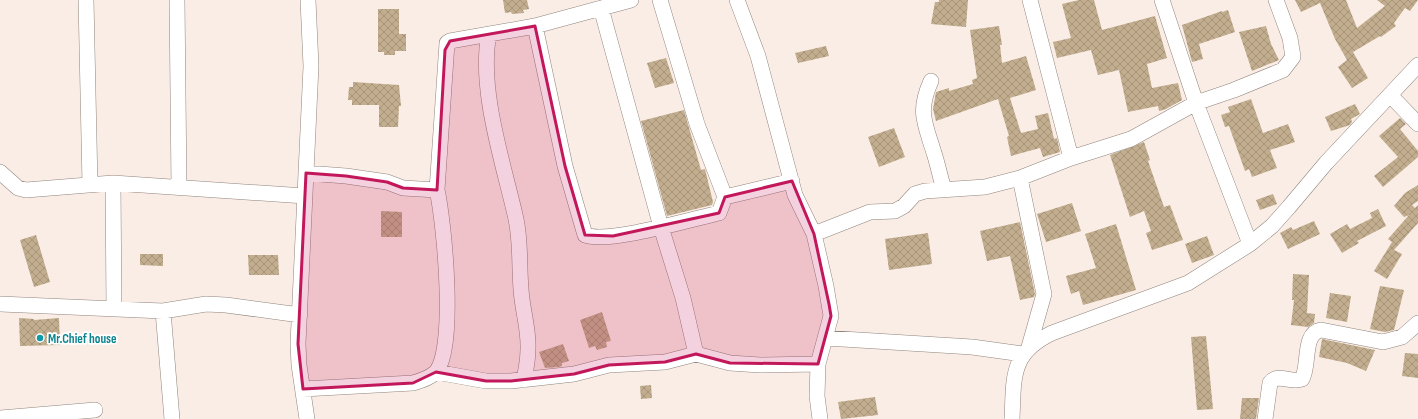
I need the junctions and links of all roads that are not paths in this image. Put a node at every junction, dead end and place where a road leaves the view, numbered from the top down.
1 (86, 0) edge
2 (177, 0) edge
3 (308, 0) edge
4 (631, 0) edge
5 (660, 0) edge
6 (737, 0) edge
7 (1030, 0) edge
8 (1162, 0) edge
9 (1276, 0) edge
10 (601, 8) junction
11 (535, 26) junction
12 (489, 34) junction
13 (1418, 65) edge
14 (931, 81) dead end
15 (1390, 95) junction
16 (1196, 103) junction
17 (1418, 124) edge
18 (1070, 158) junction
19 (0, 172) edge
20 (306, 173) junction
21 (1020, 178) junction
22 (792, 181) junction
23 (113, 183) junction
24 (90, 185) junction
25 (179, 187) junction
26 (944, 189) junction
27 (438, 190) junction
28 (305, 196) junction
29 (725, 197) junction
30 (661, 227) junction
31 (814, 234) junction
32 (1250, 244) junction
33 (0, 304) edge
34 (114, 308) junction
35 (163, 311) junction
36 (300, 315) junction
37 (1418, 323) edge
38 (826, 338) junction
39 (1025, 351) junction
40 (696, 354) junction
41 (818, 364) junction
42 (436, 372) junction
43 (524, 380) junction
44 (303, 389) junction
45 (95, 410) dead end
46 (0, 418) edge
47 (172, 419) edge
48 (307, 419) edge
49 (820, 419) edge
50 (1012, 419) edge
51 (1264, 419) edge

1 - 24 street
2 - 25 street
3 - 20 street
4 - 10 street
5 - 29 street
6 - 22 street
7 - 18 street
8 - 16 street
9 - 16 street
10 - 11 street
10 - 30 street
11 - 12 street
11 - 30 street
12 - 27 street
12 - 43 street
13 - 15 street
14 - 26 street
15 - 17 street
15 - 32 street
16 - 18 street
16 - 32 street
18 - 21 street
19 - 24 street
20 - 27 street
20 - 28 street
21 - 26 street
21 - 39 street
22 - 29 street
22 - 31 street
23 - 24 street
23 - 25 street
23 - 34 street
25 - 28 street
26 - 31 street
27 - 42 street
28 - 36 street
29 - 30 street
30 - 40 street
31 - 38 street
32 - 39 street
33 - 34 street
34 - 35 street
35 - 36 street
35 - 47 street
36 - 44 street
37 - 51 street
38 - 39 street
38 - 41 street
39 - 50 street
40 - 41 street
40 - 43 street
41 - 49 street
42 - 43 street
42 - 44 street
44 - 48 street
45 - 46 street

